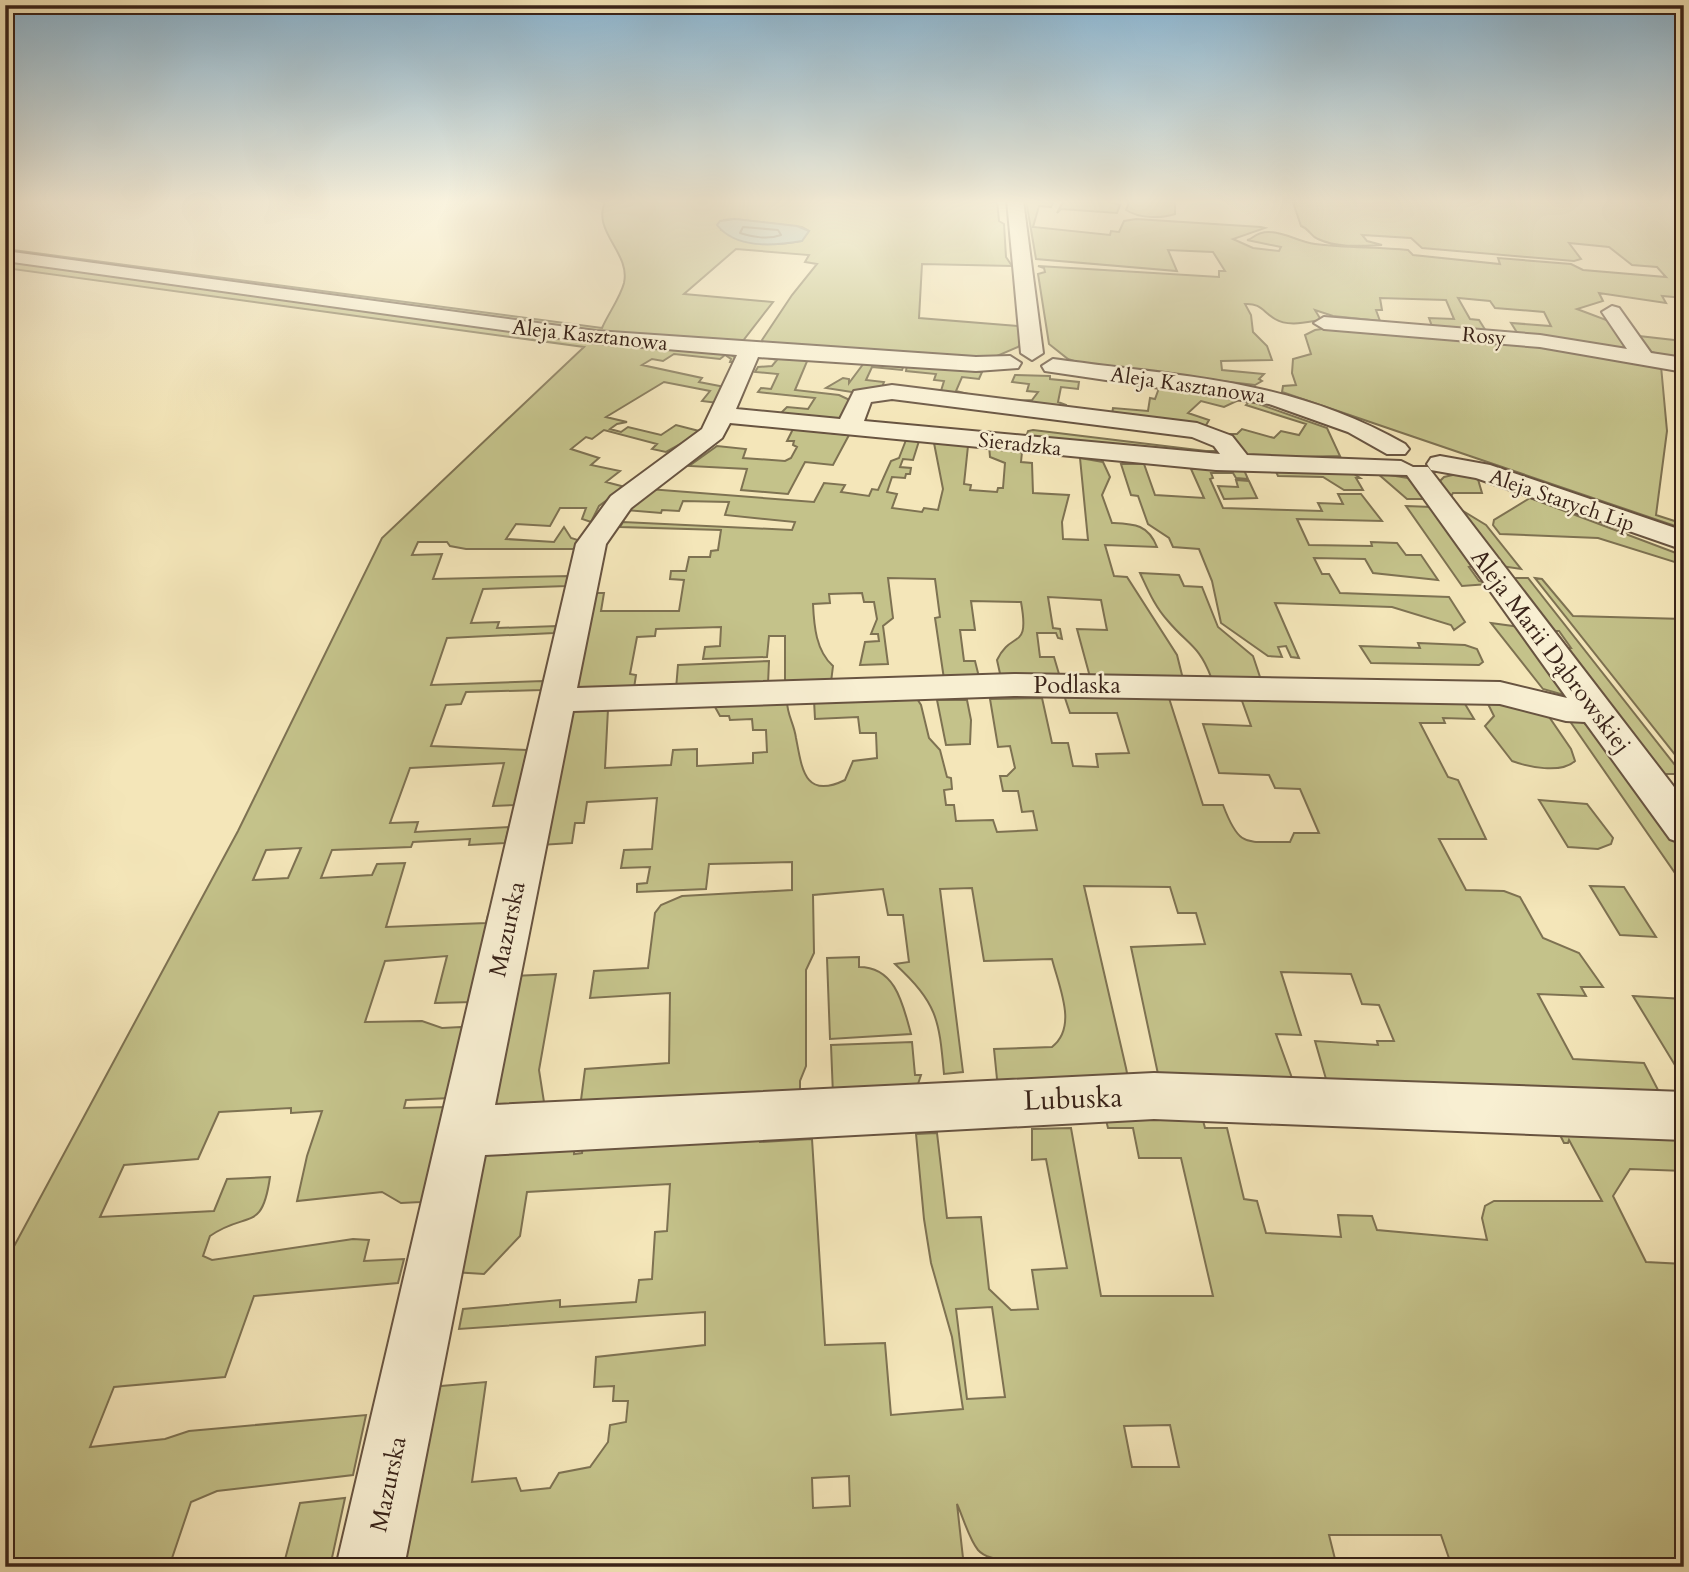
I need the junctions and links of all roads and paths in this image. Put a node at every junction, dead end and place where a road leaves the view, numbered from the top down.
1 (131, 273) edge
2 (1023, 273) edge
3 (1612, 312) dead end
4 (1324, 323) dead end
5 (750, 350) junction
6 (1032, 352) junction
7 (1644, 358) junction
8 (1010, 363) junction
9 (1684, 365) edge
10 (1053, 366) junction
11 (722, 415) junction
12 (849, 427) junction
13 (1408, 462) junction
14 (1239, 463) junction
15 (1684, 541) edge
16 (557, 700) junction
17 (1596, 710) junction
18 (1684, 829) edge
19 (1684, 1116) edge
20 (463, 1131) junction
21 (370, 1567) edge

1 - 5 street, Aleja Kasztanowa
2 - 6 street
3 - 7 street
4 - 7 street, Rosy
5 - 8 street, Aleja Kasztanowa
5 - 11 street, Mazurska
6 - 8 street
6 - 10 street
7 - 9 street, Rosy
8 - 10 street, Aleja Kasztanowa
10 - 13 street, Aleja Kasztanowa
11 - 12 street, Sieradzka
11 - 16 street, Mazurska
12 - 14 street, Sieradzka
12 - 14 street
13 - 14 street, Sieradzka
13 - 15 street, Aleja Starych Lip
13 - 17 street, Aleja Marii Dąbrowskiej
16 - 17 street, Podlaska
16 - 20 street, Mazurska
17 - 18 street, Aleja Marii Dąbrowskiej
19 - 20 street, Lubuska
20 - 21 street, Mazurska

